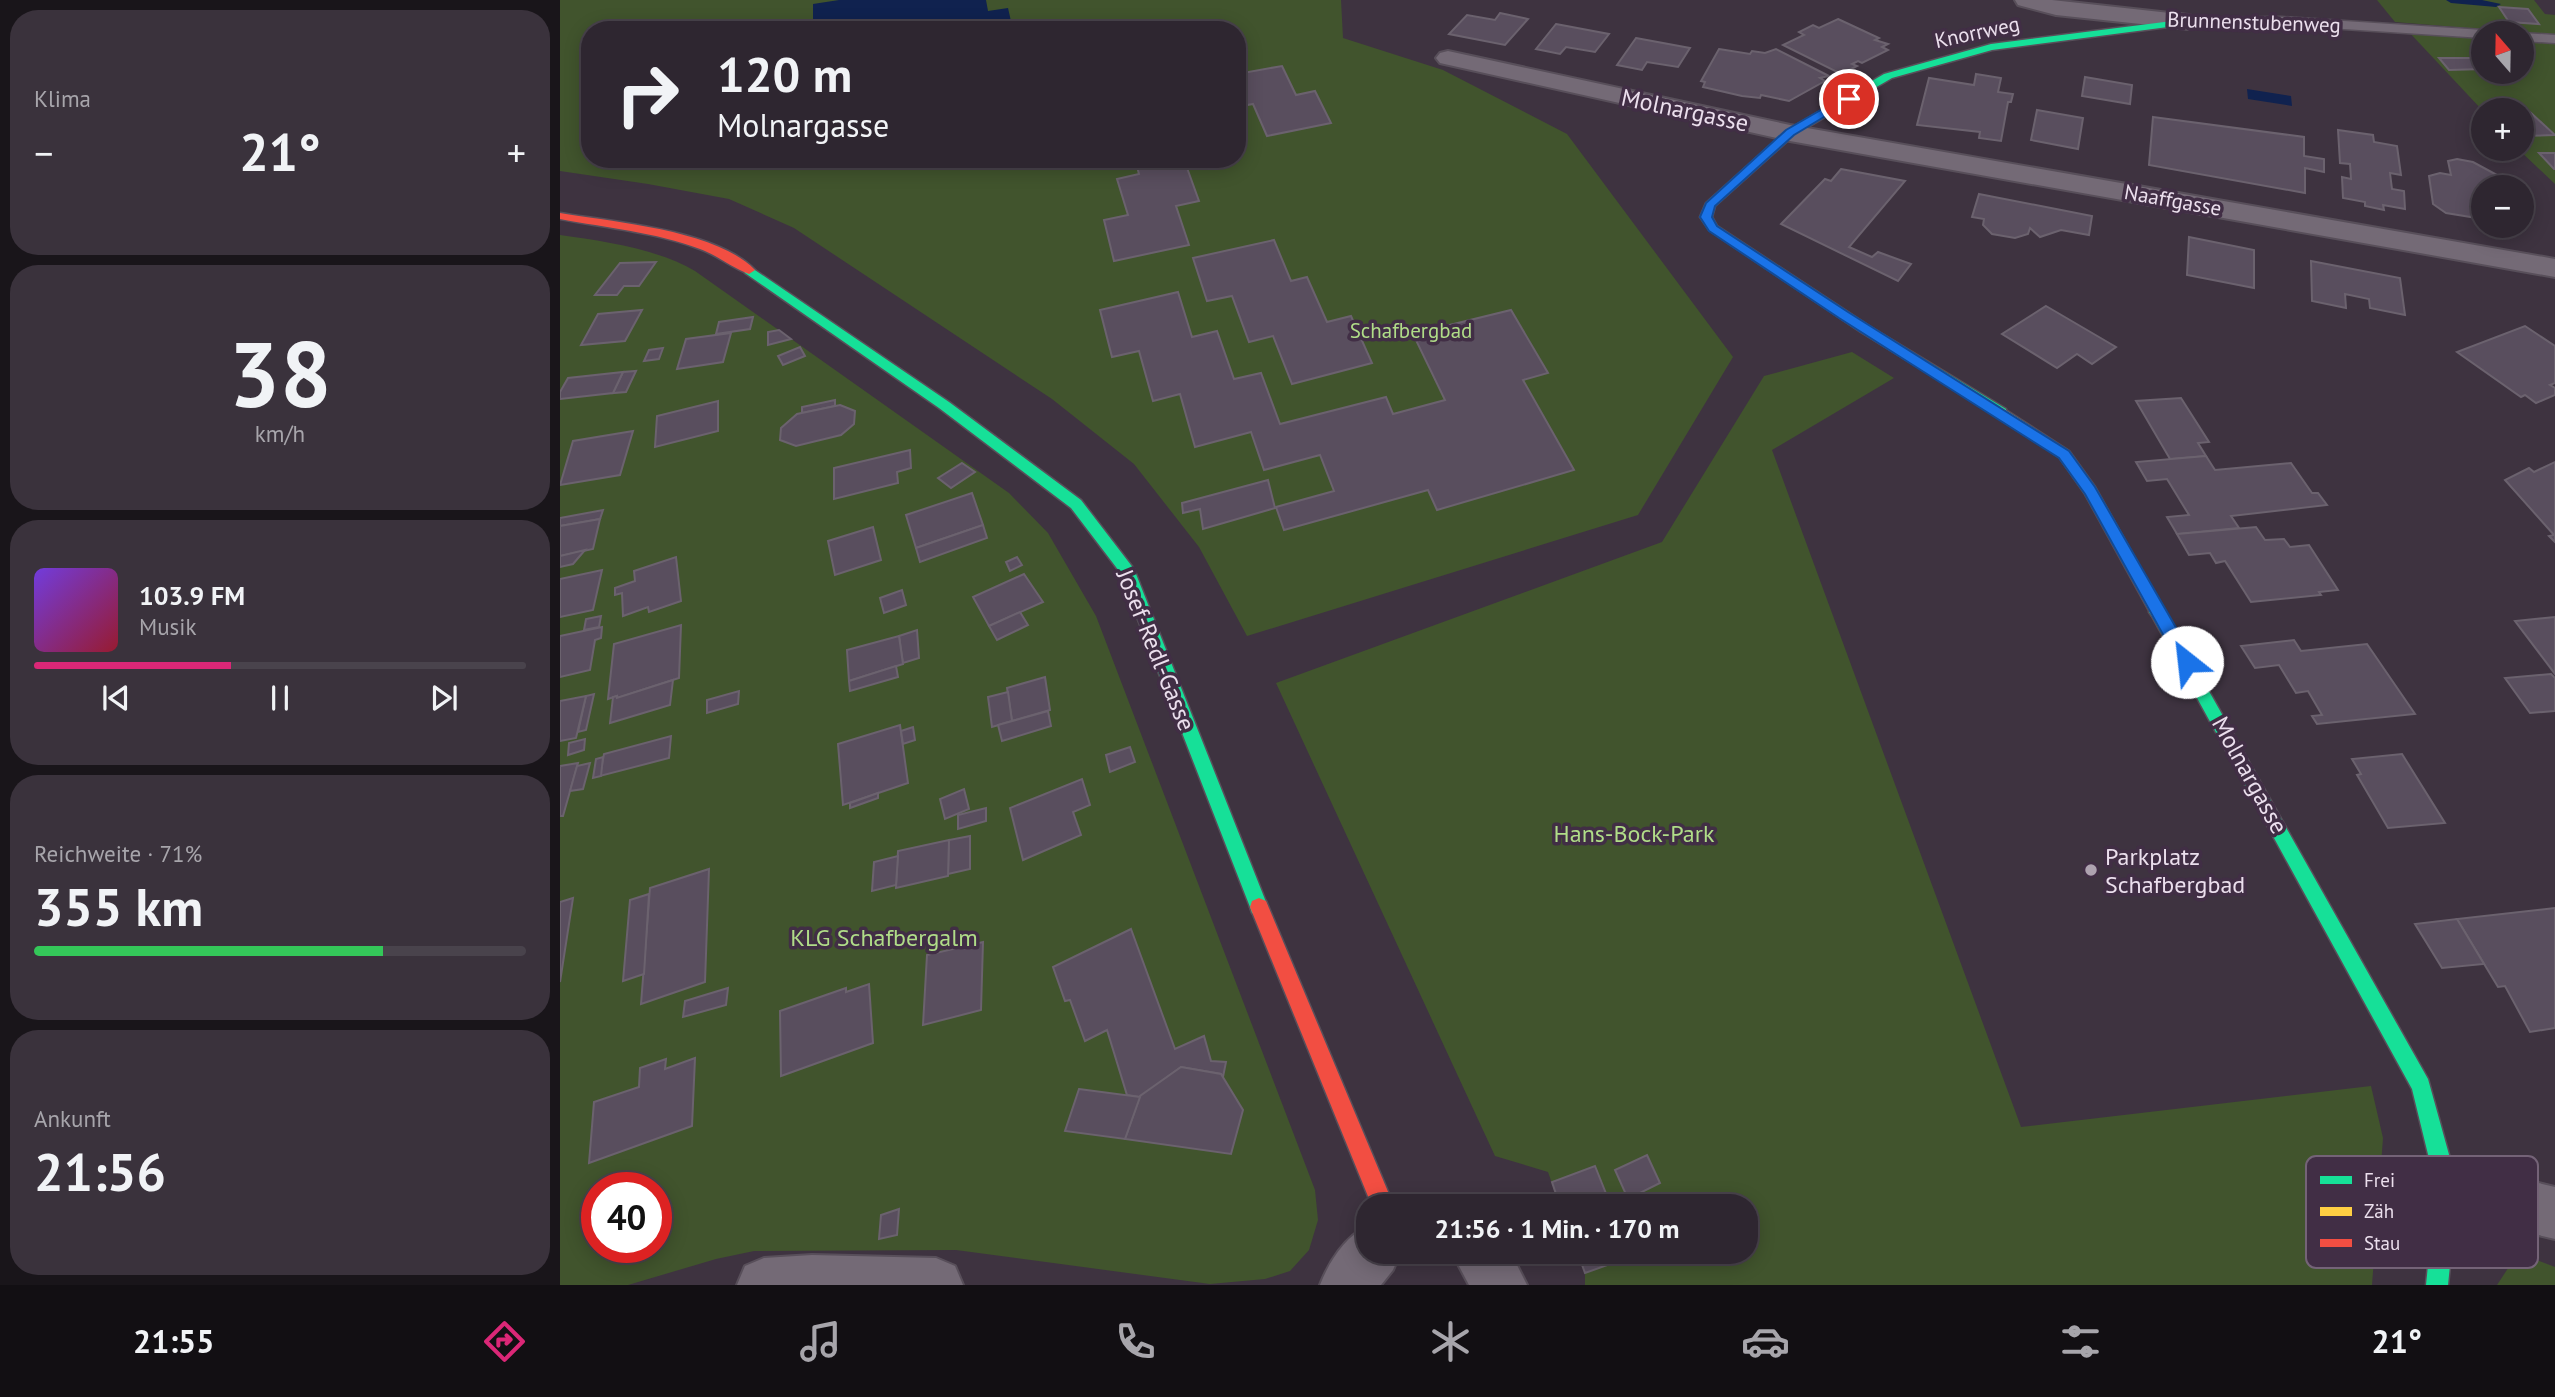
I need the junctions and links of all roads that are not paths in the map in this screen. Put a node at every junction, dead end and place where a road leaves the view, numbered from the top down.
1 (2026, 0) edge
2 (2188, 22) junction
3 (2471, 33) edge
4 (2534, 38) edge
5 (2555, 39) edge
6 (1448, 58) dead end
7 (1790, 133) junction
8 (560, 216) edge
9 (2555, 268) edge
10 (2439, 1156) edge
11 (1377, 1194) edge
12 (2538, 1209) edge
13 (2555, 1213) edge
14 (1364, 1264) edge
15 (1486, 1264) edge
16 (764, 1285) edge
17 (936, 1285) edge
18 (1347, 1285) edge
19 (1500, 1285) edge

1 - 2 street, Brunnenstubenweg
2 - 3 lane, Brunnenstubenweg
2 - 7 street, Knorrweg
4 - 5 lane
6 - 7 street, Molnargasse
7 - 9 street, Naaffgasse
7 - 10 street, Molnargasse
8 - 11 street, Josef-Redl-Gasse
12 - 13 street
14 - 18 street
15 - 19 street
16 - 17 street

